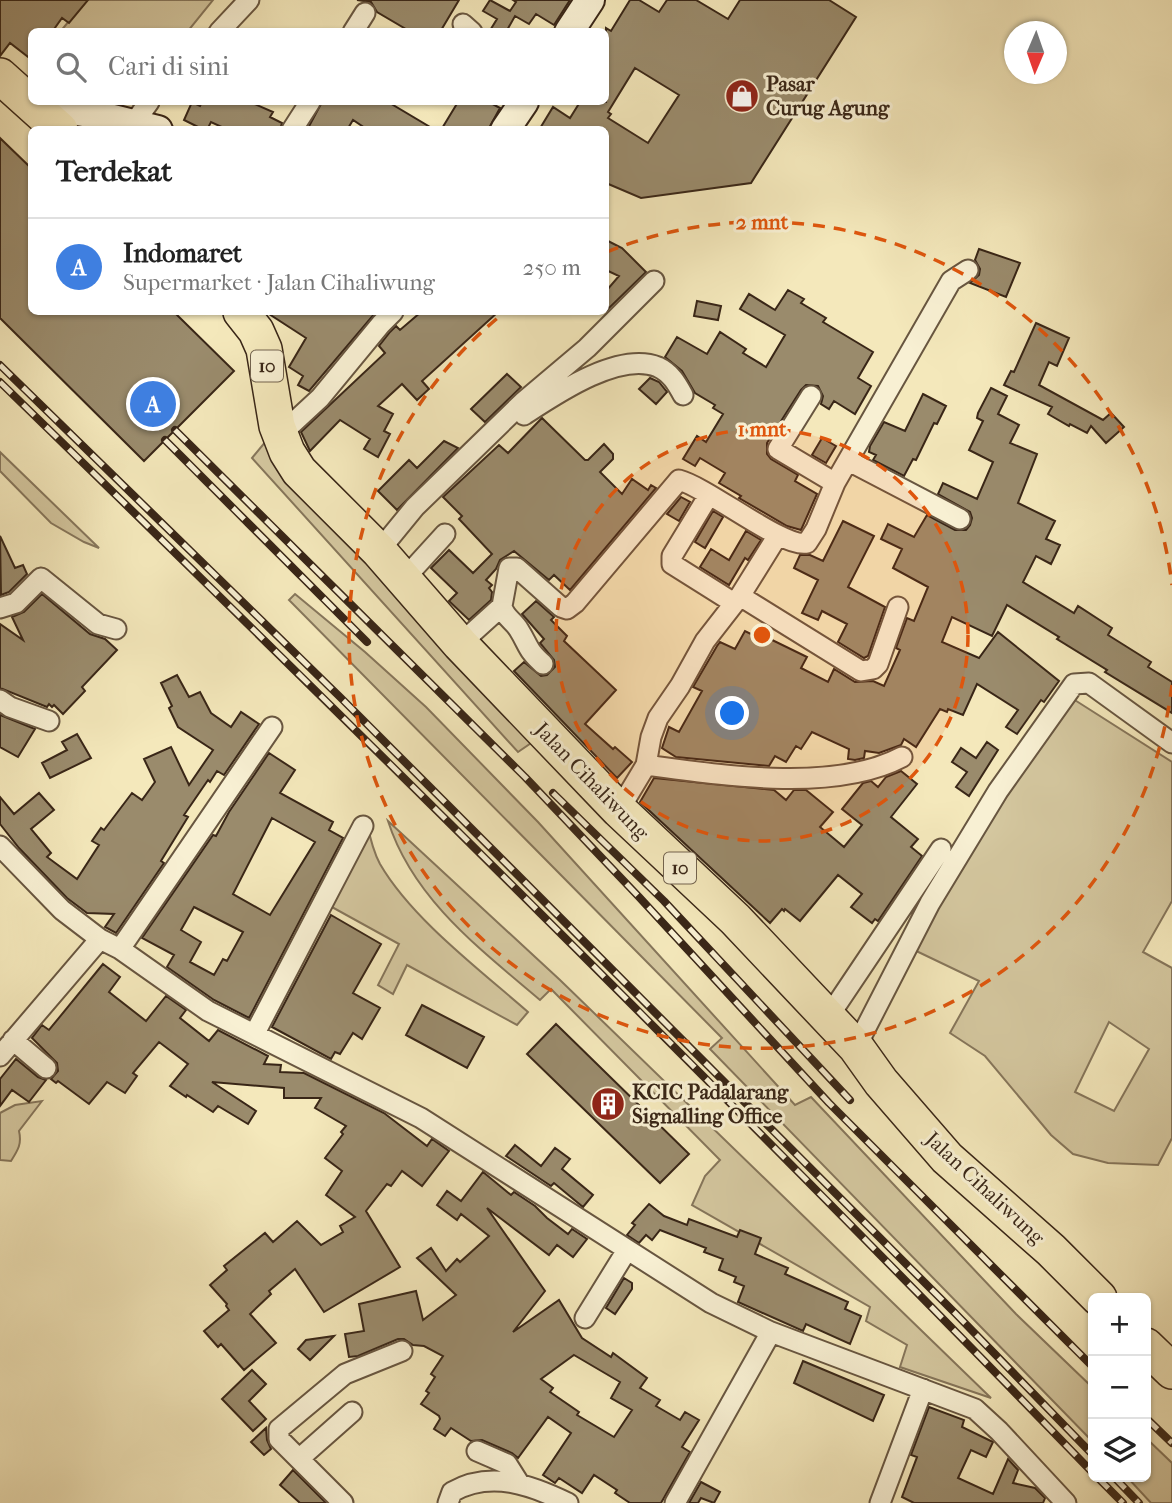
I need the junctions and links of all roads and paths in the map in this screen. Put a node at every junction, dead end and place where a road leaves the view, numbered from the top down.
1 (249, 0) edge
2 (590, 0) edge
3 (365, 13) dead end
4 (223, 28) edge
5 (356, 28) edge
6 (572, 28) edge
7 (0, 76) edge
8 (28, 100) edge
9 (33, 105) edge
10 (46, 105) edge
11 (308, 105) edge
12 (522, 105) edge
13 (147, 118) edge
14 (56, 126) edge
15 (295, 126) edge
16 (508, 126) edge
17 (968, 270) dead end
18 (654, 281) dead end
19 (244, 315) edge
20 (390, 315) edge
21 (683, 395) dead end
22 (811, 396) dead end
23 (492, 432) junction
24 (280, 435) junction
25 (849, 461) junction
26 (835, 483) junction
27 (709, 495) junction
28 (960, 519) dead end
29 (445, 534) dead end
30 (778, 535) junction
31 (380, 551) junction
32 (404, 579) junction
33 (737, 600) junction
34 (502, 607) junction
35 (898, 607) dead end
36 (0, 608) edge
37 (116, 629) dead end
38 (460, 644) junction
39 (543, 664) dead end
40 (0, 700) edge
41 (49, 721) dead end
42 (272, 727) dead end
43 (1172, 743) edge
44 (902, 757) dead end
45 (646, 765) junction
46 (619, 810) junction
47 (363, 826) dead end
48 (0, 846) edge
49 (942, 849) dead end
50 (100, 939) junction
51 (120, 949) junction
52 (827, 1018) junction
53 (255, 1032) junction
54 (13, 1040) junction
55 (856, 1047) junction
56 (0, 1056) edge
57 (46, 1068) dead end
58 (627, 1250) junction
59 (1094, 1293) edge
60 (585, 1318) dead end
61 (771, 1332) junction
62 (401, 1351) dead end
63 (1151, 1351) edge
64 (1172, 1371) edge
65 (923, 1389) junction
66 (352, 1412) dead end
67 (477, 1451) dead end
68 (300, 1458) junction
69 (519, 1483) junction
70 (343, 1503) edge
71 (448, 1503) edge
72 (568, 1503) edge
73 (675, 1503) edge
74 (880, 1503) edge
75 (1066, 1503) edge

1 - 4 street
2 - 6 street
3 - 5 street
7 - 8 highway
9 - 14 highway
10 - 13 street
11 - 15 street
12 - 16 street
17 - 25 street
18 - 23 street
19 - 24 highway, Jalan Cihaliwung / 10
20 - 24 street
21 - 23 street
22 - 26 street
23 - 31 street
24 - 31 highway, Jalan Cihaliwung / 10
25 - 26 street
25 - 28 street
26 - 30 street
27 - 30 street
27 - 33 street
27 - 34 street
29 - 32 street
30 - 33 street
31 - 32 highway, Jalan Cihaliwung / 10
32 - 38 highway, Jalan Cihaliwung / 10
33 - 35 street
33 - 45 street
34 - 38 street
34 - 39 street
36 - 37 street
38 - 46 highway, Jalan Cihaliwung / 10
40 - 41 street
42 - 51 street
43 - 55 street
44 - 45 street
45 - 46 street
46 - 52 highway, Jalan Cihaliwung / 10
47 - 53 street
48 - 50 street
49 - 52 street
50 - 51 street
50 - 54 street
51 - 53 street
52 - 55 highway, Jalan Cihaliwung / 10
53 - 58 street
54 - 56 street
54 - 57 street
55 - 59 highway, Jalan Cihaliwung / 10
58 - 60 street
58 - 61 street
61 - 65 street
61 - 73 street
62 - 68 street
63 - 64 highway
65 - 74 street
65 - 75 street
66 - 68 street
67 - 69 street
68 - 70 street
69 - 71 street
69 - 72 street

